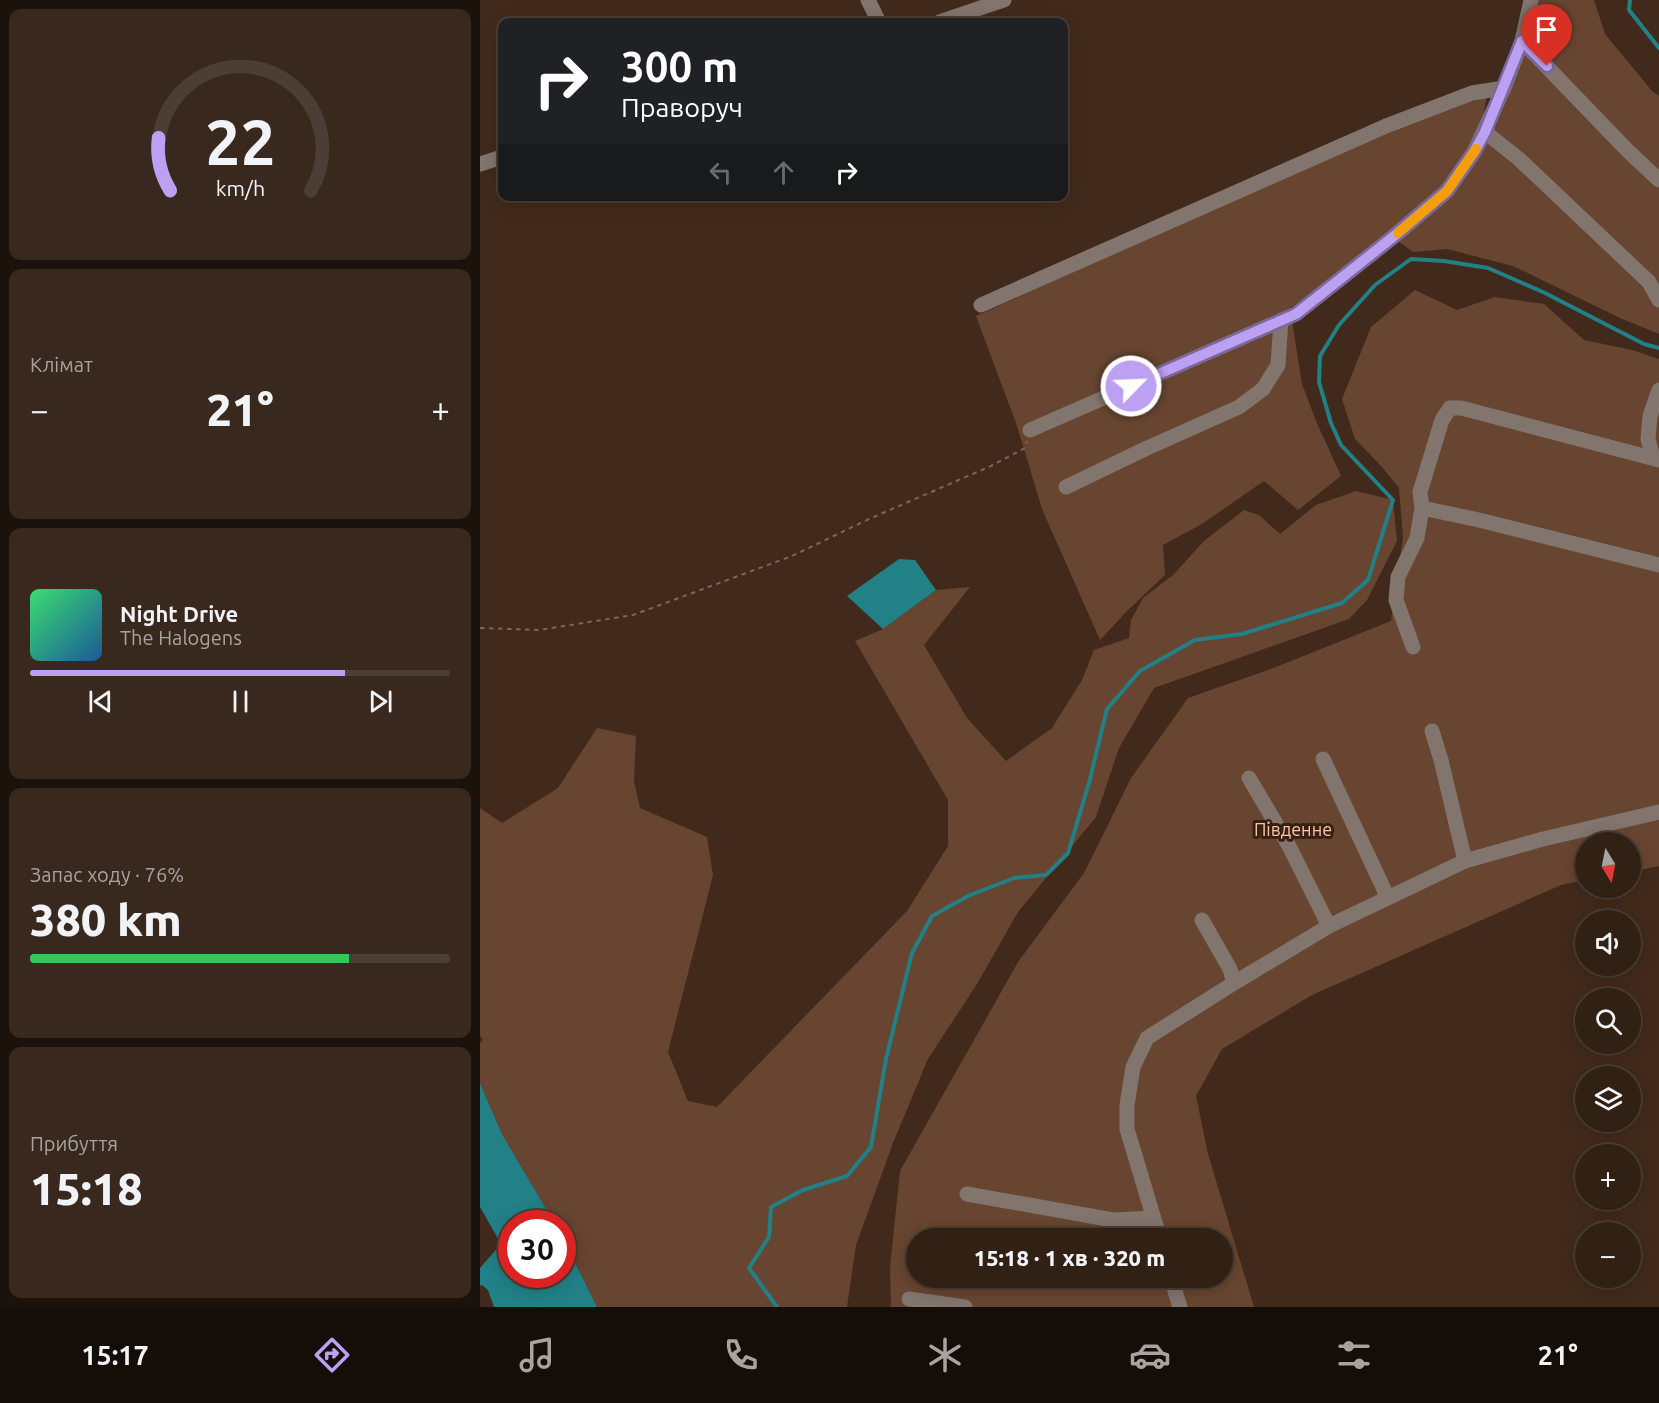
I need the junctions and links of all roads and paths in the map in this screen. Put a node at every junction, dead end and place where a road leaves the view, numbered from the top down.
1 (868, 0) edge
2 (1004, 0) edge
3 (1531, 0) edge
4 (877, 18) edge
5 (951, 18) edge
6 (1522, 41) junction
7 (1504, 88) junction
8 (1485, 132) junction
9 (498, 158) edge
10 (480, 164) edge
11 (1659, 180) edge
12 (1659, 300) edge
13 (981, 304) dead end
14 (1281, 320) junction
15 (1659, 390) edge
16 (1030, 430) joint
17 (1656, 459) edge
18 (1066, 487) dead end
19 (1422, 508) junction
20 (1659, 565) edge
21 (480, 628) edge
22 (1413, 647) dead end
23 (1432, 731) dead end
24 (1323, 759) dead end
25 (1249, 778) dead end
26 (1659, 812) edge
27 (1465, 861) junction
28 (1388, 898) junction
29 (1202, 920) dead end
30 (1329, 927) junction
31 (1234, 983) junction
32 (967, 1194) dead end
33 (1153, 1218) junction
34 (1156, 1228) edge
35 (1175, 1288) edge
36 (909, 1299) dead end
37 (965, 1307) edge
38 (1180, 1307) edge

1 - 4 street
2 - 5 street
3 - 6 street
6 - 7 street
6 - 11 street
7 - 8 street
7 - 13 street
8 - 12 street
8 - 14 street
9 - 10 street
14 - 16 street
14 - 18 street
15 - 17 street
16 - 21 path
17 - 19 street
19 - 20 street
19 - 22 street
23 - 27 street
24 - 28 street
25 - 30 street
26 - 27 street
27 - 28 street
28 - 30 street
29 - 31 street
30 - 31 street
31 - 33 street
32 - 33 street
33 - 34 street
35 - 38 street
36 - 37 street

